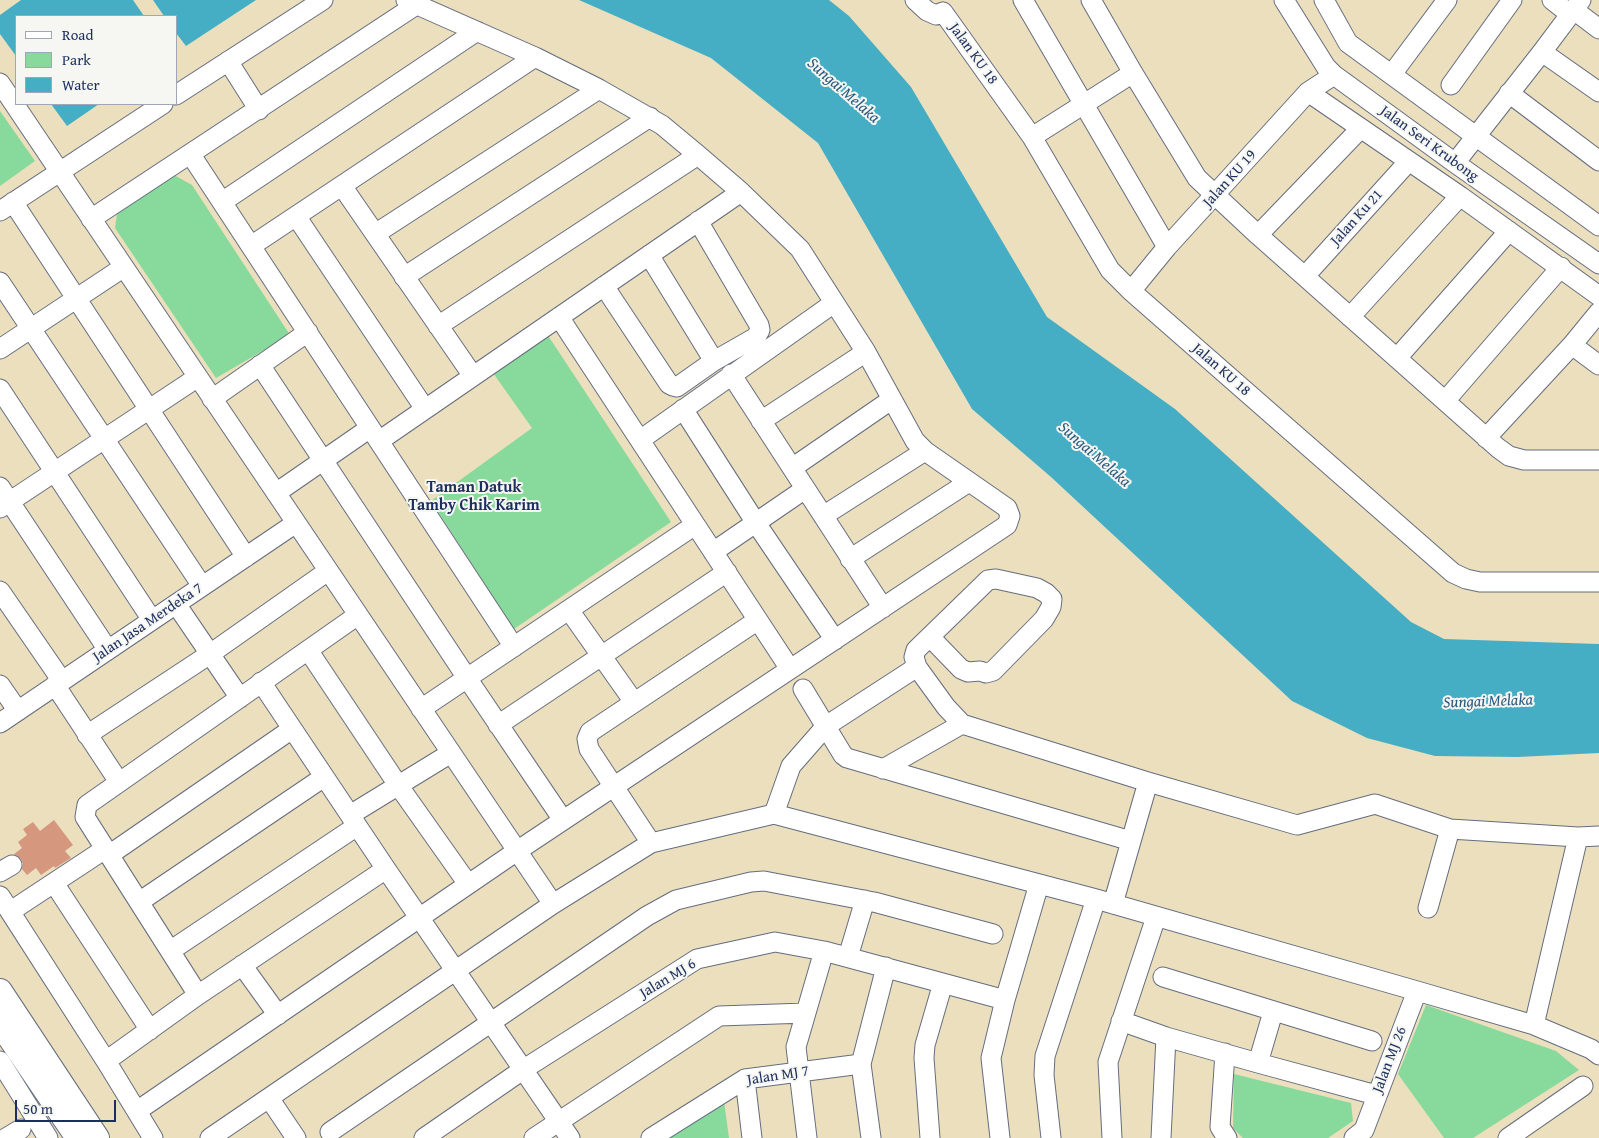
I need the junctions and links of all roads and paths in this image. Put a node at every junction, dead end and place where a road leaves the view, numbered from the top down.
1 (323, 0) edge
2 (915, 0) edge
3 (1023, 0) edge
4 (1091, 0) edge
5 (1324, 0) edge
6 (1446, 0) edge
7 (1512, 0) edge
8 (1552, 0) edge
9 (411, 2) edge
10 (1288, 2) edge
11 (947, 6) edge
12 (1575, 8) edge
13 (1599, 29) edge
14 (477, 31) junction
15 (1542, 52) junction
16 (535, 57) junction
17 (228, 61) junction
18 (1133, 73) junction
19 (1392, 74) junction
20 (1334, 76) junction
21 (0, 83) edge
22 (1451, 85) dead end
23 (599, 89) junction
24 (1308, 92) junction
25 (1599, 92) edge
26 (178, 94) edge
27 (1509, 94) junction
28 (160, 105) edge
29 (1083, 105) junction
30 (259, 110) junction
31 (650, 117) junction
32 (1361, 128) junction
33 (1476, 136) junction
34 (1032, 137) junction
35 (190, 155) junction
36 (698, 155) junction
37 (1409, 160) junction
38 (1599, 161) edge
39 (1455, 163) junction
40 (59, 172) junction
41 (342, 186) junction
42 (741, 192) junction
43 (1215, 196) junction
44 (1460, 196) junction
45 (222, 202) junction
46 (7, 207) edge
47 (296, 216) junction
48 (91, 219) junction
49 (698, 221) junction
50 (1599, 226) edge
51 (1509, 231) junction
52 (375, 234) junction
53 (1258, 235) junction
54 (251, 246) junction
55 (1167, 248) junction
56 (649, 255) junction
57 (1599, 264) edge
58 (124, 267) junction
59 (1561, 267) junction
60 (1305, 276) junction
61 (404, 277) junction
62 (0, 282) edge
63 (604, 286) junction
64 (1131, 291) junction
65 (1599, 296) edge
66 (77, 298) junction
67 (834, 303) junction
68 (1599, 312) edge
69 (559, 317) junction
70 (1350, 317) junction
71 (438, 326) junction
72 (31, 328) junction
73 (308, 332) junction
74 (1572, 345) junction
75 (0, 349) edge
76 (866, 352) junction
77 (1397, 358) junction
78 (714, 361) junction
79 (260, 365) junction
80 (1599, 365) edge
81 (732, 374) junction
82 (473, 376) junction
83 (198, 377) junction
84 (0, 389) edge
85 (212, 399) junction
86 (891, 400) junction
87 (1444, 401) junction
88 (149, 409) junction
89 (425, 409) junction
90 (682, 409) junction
91 (762, 421) junction
92 (374, 434) junction
93 (1486, 438) junction
94 (104, 439) junction
95 (640, 440) junction
96 (925, 450) junction
97 (323, 460) junction
98 (1599, 460) edge
99 (792, 468) junction
100 (54, 472) junction
101 (970, 482) junction
102 (806, 489) junction
103 (276, 493) junction
104 (3, 499) edge
105 (823, 516) junction
106 (296, 523) junction
107 (756, 523) junction
108 (695, 525) junction
109 (713, 552) junction
110 (246, 557) junction
111 (850, 559) junction
112 (328, 571) junction
113 (727, 572) junction
114 (1599, 582) edge
115 (202, 586) junction
116 (0, 591) edge
117 (176, 604) junction
118 (883, 608) junction
119 (569, 610) junction
120 (358, 615) junction
121 (152, 620) junction
122 (758, 620) junction
123 (930, 637) junction
124 (835, 640) junction
125 (514, 647) junction
126 (108, 650) junction
127 (308, 650) junction
128 (210, 654) junction
129 (601, 656) junction
130 (918, 667) junction
131 (790, 670) junction
132 (467, 678) junction
133 (261, 682) junction
134 (59, 683) junction
135 (0, 684) edge
136 (802, 689) dead end
137 (240, 698) junction
138 (634, 702) junction
139 (421, 709) junction
140 (18, 711) junction
141 (0, 723) edge
142 (962, 724) junction
143 (498, 725) junction
144 (826, 726) junction
145 (292, 729) junction
146 (88, 735) junction
147 (451, 753) junction
148 (883, 770) junction
149 (324, 777) junction
150 (119, 782) junction
151 (1148, 782) junction
152 (398, 785) junction
153 (613, 786) junction
154 (774, 814) junction
155 (563, 820) junction
156 (354, 821) junction
157 (1450, 829) junction
158 (1599, 836) edge
159 (1578, 837) junction
160 (1131, 841) junction
161 (651, 843) junction
162 (517, 851) junction
163 (107, 852) junction
164 (386, 869) junction
165 (54, 883) junction
166 (468, 884) junction
167 (1039, 884) junction
168 (0, 896) edge
169 (865, 900) junction
170 (1105, 901) junction
171 (139, 902) junction
172 (553, 904) junction
173 (1428, 908) dead end
174 (11, 911) junction
175 (1156, 917) junction
176 (419, 918) junction
177 (993, 934) dead end
178 (170, 951) junction
179 (824, 951) junction
180 (848, 957) junction
181 (242, 965) junction
182 (886, 966) junction
183 (455, 970) junction
184 (1163, 977) dead end
185 (943, 983) junction
186 (0, 991) edge
187 (1417, 991) junction
188 (198, 995) junction
189 (1005, 1000) junction
190 (1273, 1012) junction
191 (806, 1013) junction
192 (278, 1015) junction
193 (1120, 1021) junction
194 (491, 1022) junction
195 (0, 1023) edge
196 (1534, 1026) junction
197 (150, 1030) junction
198 (1166, 1036) junction
199 (1372, 1041) dead end
200 (1225, 1053) junction
201 (1599, 1055) edge
202 (106, 1061) junction
203 (1258, 1063) junction
204 (861, 1064) junction
205 (2, 1068) edge
206 (524, 1069) junction
207 (799, 1072) junction
208 (745, 1079) junction
209 (1583, 1086) dead end
210 (1376, 1095) junction
211 (270, 1098) junction
212 (137, 1111) junction
213 (559, 1121) junction
214 (330, 1132) dead end
215 (1359, 1134) edge
216 (220, 1135) edge
217 (48, 1138) edge
218 (78, 1138) edge
219 (97, 1138) edge
220 (153, 1138) edge
221 (296, 1138) edge
222 (424, 1138) edge
223 (534, 1138) edge
224 (570, 1138) edge
225 (651, 1138) edge
226 (752, 1138) edge
227 (807, 1138) edge
228 (871, 1138) edge
229 (930, 1138) edge
230 (1000, 1138) edge
231 (1051, 1138) edge
232 (1112, 1138) edge
233 (1160, 1138) edge
234 (1227, 1138) edge
235 (1508, 1138) edge

1 - 17 street
2 - 11 street
3 - 29 street
4 - 18 street
5 - 19 street
6 - 19 street
7 - 22 street
8 - 12 street
9 - 14 street
9 - 30 street
10 - 20 street, Jalan Seri Krubong
11 - 34 street, Jalan KU 18
12 - 13 street
12 - 15 street
14 - 16 street
14 - 45 street
15 - 25 street
15 - 27 street
16 - 23 street
16 - 41 street
17 - 26 street
17 - 30 street
18 - 29 street
18 - 43 street
19 - 33 street
20 - 24 street, Jalan KU 19
20 - 39 street, Jalan Seri Krubong
21 - 40 street
23 - 31 street
23 - 52 street
24 - 32 street
24 - 43 street, Jalan KU 19
27 - 33 street
27 - 38 street
28 - 40 street
29 - 34 street
29 - 55 street
30 - 35 street
31 - 36 street
31 - 61 street
32 - 37 street
32 - 53 street
33 - 39 street
33 - 50 street
34 - 64 street, Jalan KU 18
35 - 45 street
35 - 48 street
36 - 42 street
36 - 71 street
37 - 44 street
37 - 60 street, Jalan Ku 21
39 - 57 street, Jalan Seri Krubong
40 - 46 street
40 - 48 street
41 - 47 street
41 - 52 street
42 - 49 street
42 - 67 street
43 - 53 street
43 - 55 street, Jalan KU 19
44 - 51 street
44 - 70 street
45 - 54 street
46 - 66 street
47 - 54 street
47 - 89 street
48 - 58 street
49 - 56 street
49 - 78 street
51 - 59 street
51 - 77 street
52 - 61 street
53 - 60 street
54 - 73 street
55 - 64 street, Jalan KU 19
56 - 63 street
56 - 78 street
58 - 66 street
58 - 83 street
59 - 65 street
59 - 87 street
60 - 70 street
61 - 71 street
62 - 72 street
63 - 69 street
63 - 78 street
64 - 114 street, Jalan KU 18
66 - 72 street
66 - 88 street
67 - 76 street
67 - 81 street
68 - 74 street
69 - 82 street
69 - 95 street
70 - 77 street
71 - 82 street
72 - 75 street
72 - 94 street
73 - 79 street
73 - 92 street
74 - 80 street
74 - 93 street
76 - 86 street
76 - 91 street
77 - 87 street
79 - 85 street
79 - 97 street
81 - 90 street
81 - 91 street
82 - 89 street
83 - 85 street
83 - 88 street
84 - 100 street
85 - 103 street
86 - 96 street
86 - 99 street
87 - 93 street
88 - 94 street
88 - 110 street
89 - 92 street
90 - 95 street
90 - 107 street
91 - 99 street
92 - 97 street
92 - 125 street
93 - 98 street
94 - 100 street
94 - 115 street
95 - 108 street
96 - 101 street
96 - 105 street
97 - 103 street
97 - 132 street
99 - 102 street
100 - 104 street
100 - 121 street
101 - 111 street
101 - 118 street
102 - 105 street
102 - 107 street
103 - 106 street
104 - 126 street
105 - 111 street
106 - 110 street, Jalan Jasa Merdeka 7
106 - 112 street
107 - 109 street
107 - 124 street
108 - 109 street
108 - 119 street
109 - 113 street
110 - 115 street, Jalan Jasa Merdeka 7
111 - 118 street
112 - 120 street
112 - 128 street
113 - 122 street
113 - 129 street
115 - 117 street, Jalan Jasa Merdeka 7
116 - 134 street
117 - 121 street, Jalan Jasa Merdeka 7
117 - 128 street
118 - 124 street
119 - 125 street
119 - 129 street
120 - 127 street
120 - 139 street
121 - 126 street, Jalan Jasa Merdeka 7
122 - 131 street
122 - 138 street
123 - 123 street
123 - 130 street
124 - 131 street
125 - 132 street
126 - 134 street, Jalan Jasa Merdeka 7
127 - 133 street
127 - 152 street
128 - 137 street
128 - 146 street
129 - 138 street
129 - 143 street
130 - 142 street
130 - 144 street
131 - 153 street
132 - 139 street
132 - 143 street
133 - 137 street
133 - 145 street
134 - 140 street, Jalan Jasa Merdeka 7
134 - 146 street
135 - 140 street
136 - 144 street
137 - 150 street
138 - 153 street
139 - 147 street
140 - 141 street, Jalan Jasa Merdeka 7
142 - 148 street
142 - 151 street
143 - 155 street
144 - 148 street
144 - 154 street
145 - 149 street
145 - 163 street
146 - 150 street
147 - 152 street
147 - 162 street
148 - 160 street
149 - 156 street
149 - 171 street
150 - 163 street
151 - 157 street
151 - 160 street
152 - 156 street
152 - 166 street
153 - 155 street
153 - 161 street
154 - 161 street
154 - 167 street
155 - 162 street
156 - 164 street
156 - 178 street
157 - 159 street
157 - 173 street
158 - 159 street
159 - 196 street
160 - 170 street
161 - 172 street
162 - 166 street
162 - 172 street
163 - 165 street
163 - 171 street
164 - 176 street
164 - 181 street
165 - 174 street
165 - 197 street
166 - 176 street
167 - 170 street
167 - 189 street
168 - 174 street
169 - 177 street
169 - 180 street
169 - 194 street
170 - 175 street
170 - 231 street
171 - 178 street
172 - 183 street
174 - 202 street
175 - 187 street
175 - 193 street
176 - 183 street
176 - 192 street
178 - 188 street
179 - 180 street, Jalan MJ 6
179 - 191 street
179 - 206 street, Jalan MJ 6
180 - 182 street, Jalan MJ 6
181 - 188 street
181 - 192 street
182 - 185 street, Jalan MJ 6
182 - 204 street
183 - 194 street
183 - 211 street
184 - 190 street
185 - 189 street, Jalan MJ 6
185 - 229 street
186 - 219 main road
187 - 196 street
187 - 210 street, Jalan MJ 26
188 - 197 street
189 - 230 street
190 - 199 street
190 - 203 street
191 - 207 street
191 - 213 street
192 - 212 street
193 - 198 street
193 - 232 street
194 - 206 street
194 - 214 street
195 - 218 main road
196 - 201 street
197 - 202 street
198 - 200 street
198 - 233 street
200 - 203 street
200 - 234 street
202 - 212 street
203 - 210 street
204 - 207 street, Jalan MJ 7
204 - 228 street
205 - 217 street
206 - 213 street
206 - 222 street, Jalan MJ 6
207 - 208 street, Jalan MJ 7
207 - 227 street
208 - 225 street, Jalan MJ 7
208 - 226 street
209 - 235 street
210 - 215 street, Jalan MJ 26
211 - 216 street
211 - 221 street
212 - 220 street
213 - 223 street
213 - 224 street

